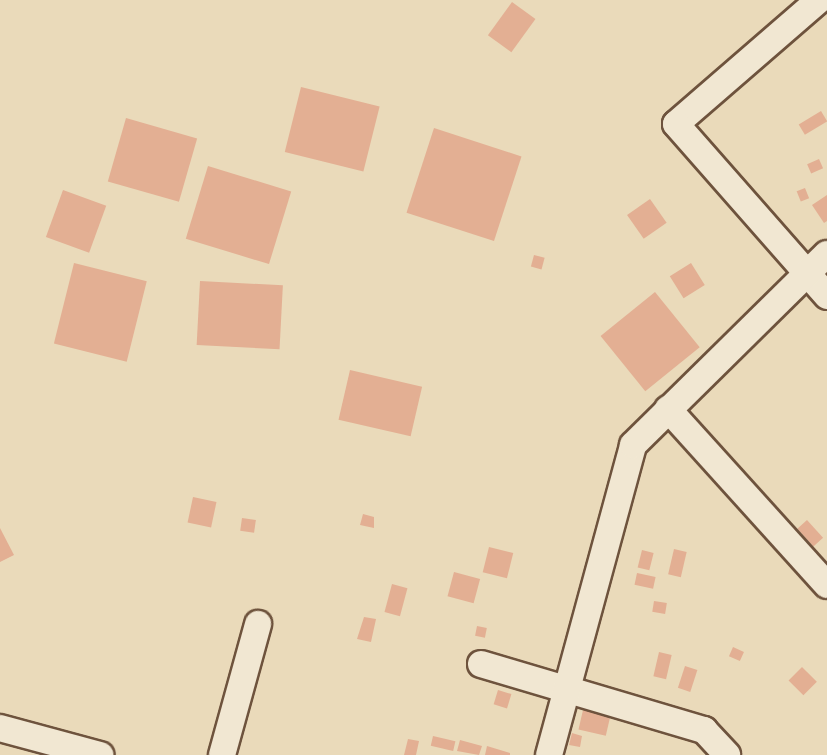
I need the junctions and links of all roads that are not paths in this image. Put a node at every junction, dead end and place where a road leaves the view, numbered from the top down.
1 (819, 0) edge
2 (827, 254) edge
3 (807, 272) junction
4 (827, 296) edge
5 (668, 409) junction
6 (827, 585) edge
7 (258, 624) dead end
8 (481, 664) dead end
9 (567, 689) junction
10 (0, 728) edge
11 (100, 755) edge
12 (222, 755) edge
13 (549, 755) edge
14 (727, 755) edge

1 - 3 street
2 - 3 street
3 - 4 street
3 - 5 street
5 - 6 street
5 - 9 street
7 - 12 street
8 - 9 street
9 - 13 street
9 - 14 street
10 - 11 street

